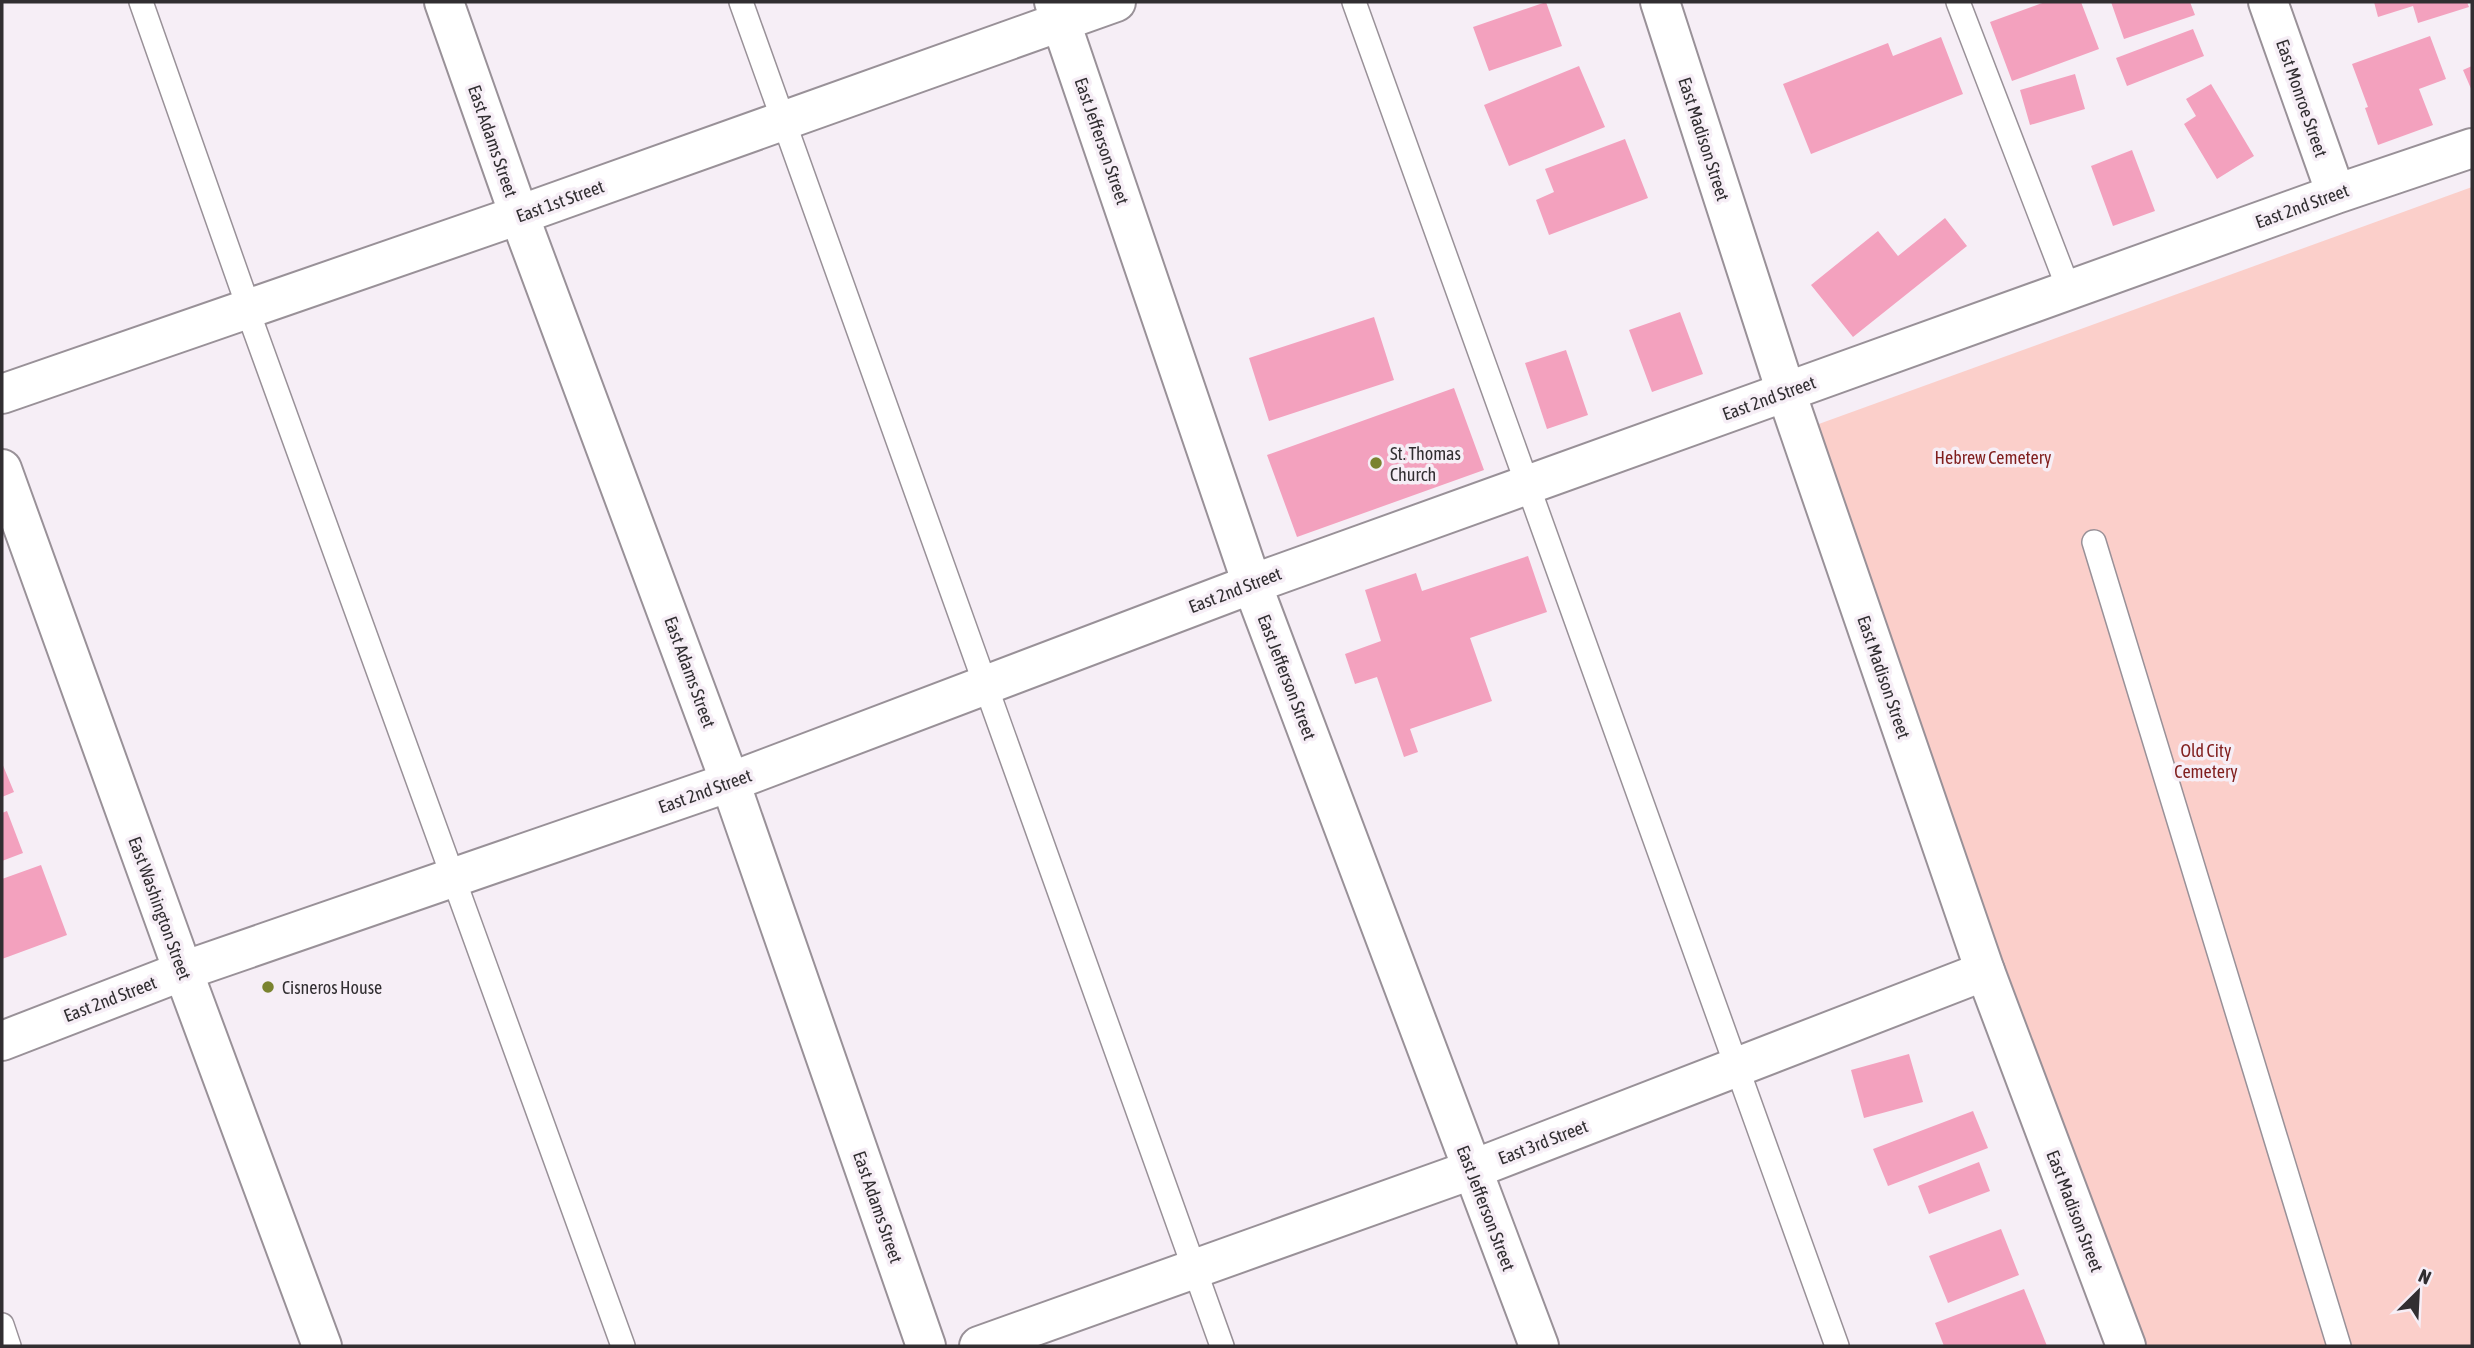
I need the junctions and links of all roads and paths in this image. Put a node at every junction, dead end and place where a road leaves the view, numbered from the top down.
1 (141, 2) edge
2 (444, 2) edge
3 (741, 2) edge
4 (1116, 2) edge
5 (1354, 2) edge
6 (1660, 2) edge
7 (1958, 2) edge
8 (2268, 2) edge
9 (1057, 11) edge
10 (783, 121) junction
11 (2472, 148) edge
12 (2336, 194) junction
13 (519, 215) junction
14 (2069, 290) junction
15 (247, 309) junction
16 (1786, 392) junction
17 (2, 394) edge
18 (2, 469) edge
19 (1527, 485) junction
20 (2094, 542) dead end
21 (1252, 584) junction
22 (986, 685) junction
23 (730, 782) junction
24 (452, 878) junction
25 (183, 971) junction
26 (1985, 971) junction
27 (2, 1041) edge
28 (1737, 1068) junction
29 (1471, 1170) junction
30 (1194, 1269) junction
31 (2, 1325) edge
32 (9, 1346) edge
33 (323, 1346) edge
34 (623, 1346) edge
35 (926, 1346) edge
36 (979, 1346) edge
37 (1222, 1346) edge
38 (1539, 1346) edge
39 (1837, 1346) edge
40 (2126, 1346) edge
41 (2339, 1346) edge

1 - 15 lane
2 - 13 street, East Adams Street
3 - 10 lane
4 - 9 street, East 1st Street
5 - 19 lane
6 - 16 street, East Madison Street
7 - 14 lane
8 - 12 street, East Monroe Street
9 - 10 street, East 1st Street
9 - 21 street, East Jefferson Street
10 - 13 street, East 1st Street
10 - 22 lane
11 - 12 street, East 2nd Street
12 - 14 street, East 2nd Street
13 - 15 street, East 1st Street
13 - 23 street, East Adams Street
14 - 16 street, East 2nd Street
15 - 17 street, East 1st Street
15 - 24 lane
16 - 19 street, East 2nd Street
16 - 26 street, East Madison Street
18 - 25 street, East Washington Street
19 - 21 street, East 2nd Street
19 - 28 lane
20 - 41 lane
21 - 22 street, East 2nd Street
21 - 29 street, East Jefferson Street
22 - 23 street, East 2nd Street
22 - 30 lane
23 - 24 street, East 2nd Street
23 - 35 street, East Adams Street
24 - 25 street, East 2nd Street
24 - 34 lane
25 - 27 street, East 2nd Street
25 - 33 street, East Washington Street
26 - 28 street, East 3rd Street
26 - 40 street, East Madison Street
28 - 29 street, East 3rd Street
28 - 39 lane
29 - 30 street, East 3rd Street
29 - 38 street, East Jefferson Street
30 - 36 street, East 3rd Street
30 - 37 lane
31 - 32 lane

